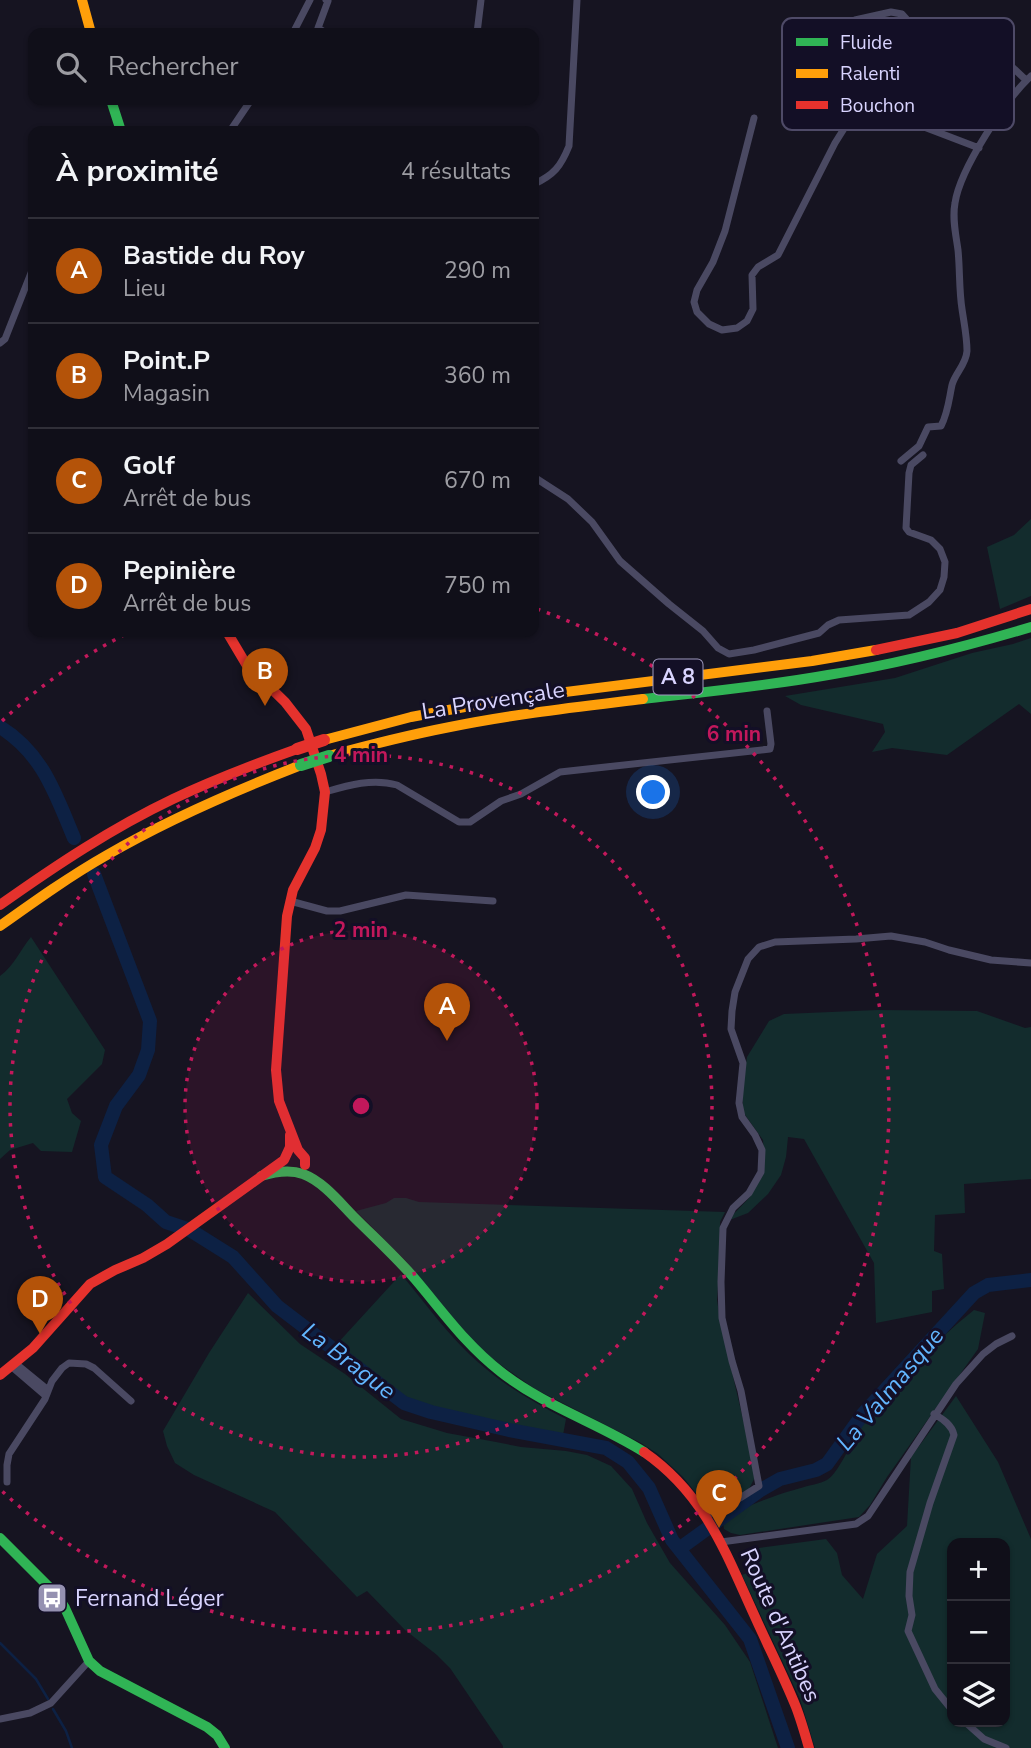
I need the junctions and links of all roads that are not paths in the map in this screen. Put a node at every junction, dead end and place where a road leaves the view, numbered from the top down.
1 (82, 0) edge
2 (310, 0) edge
3 (326, 0) edge
4 (481, 0) edge
5 (577, 0) edge
6 (864, 18) edge
7 (906, 18) edge
8 (90, 28) edge
9 (296, 28) edge
10 (318, 28) edge
11 (478, 28) edge
12 (1014, 66) edge
13 (1029, 78) edge
14 (1014, 96) edge
15 (113, 105) edge
16 (248, 105) edge
17 (754, 118) dead end
18 (119, 126) edge
19 (233, 126) edge
20 (844, 130) edge
21 (932, 130) edge
22 (989, 130) edge
23 (979, 148) junction
24 (539, 182) edge
25 (28, 277) edge
26 (0, 344) edge
27 (923, 455) dead end
28 (901, 461) dead end
29 (539, 480) edge
30 (1031, 609) edge
31 (1031, 627) edge
32 (230, 637) edge
33 (767, 710) dead end
34 (325, 792) junction
35 (290, 901) junction
36 (493, 901) dead end
37 (0, 905) edge
38 (0, 926) edge
39 (1031, 963) edge
40 (293, 1162) junction
41 (1012, 1336) dead end
42 (13, 1364) junction
43 (0, 1375) edge
44 (47, 1393) junction
45 (131, 1401) dead end
46 (934, 1415) junction
47 (7, 1482) dead end
48 (710, 1522) junction
49 (0, 1538) edge
50 (722, 1542) junction
51 (89, 1661) junction
52 (947, 1704) edge
53 (0, 1719) edge
54 (971, 1727) edge
55 (225, 1748) edge
56 (809, 1748) edge
57 (1006, 1748) edge

1 - 8 main road
2 - 9 street
3 - 10 street
4 - 11 street
5 - 24 street
6 - 7 street
12 - 13 street
13 - 14 street
15 - 18 main road
16 - 19 street
17 - 20 street
21 - 23 street
22 - 23 street
23 - 28 street
25 - 26 street
27 - 29 street
30 - 37 main road, La Provençale / A 8, bridge
31 - 38 main road, La Provençale / A 8, bridge
32 - 34 main road
33 - 34 street
34 - 35 main road
35 - 36 street
35 - 40 main road
39 - 48 street
40 - 42 main road
40 - 48 main road, Route d'Antibes
41 - 46 street
42 - 43 main road
42 - 44 street
44 - 45 street
44 - 47 street
46 - 50 street
46 - 52 street
48 - 50 main road, Route d'Antibes
49 - 51 main road
50 - 56 main road, Route d'Antibes
51 - 53 street
51 - 55 main road
54 - 57 street

